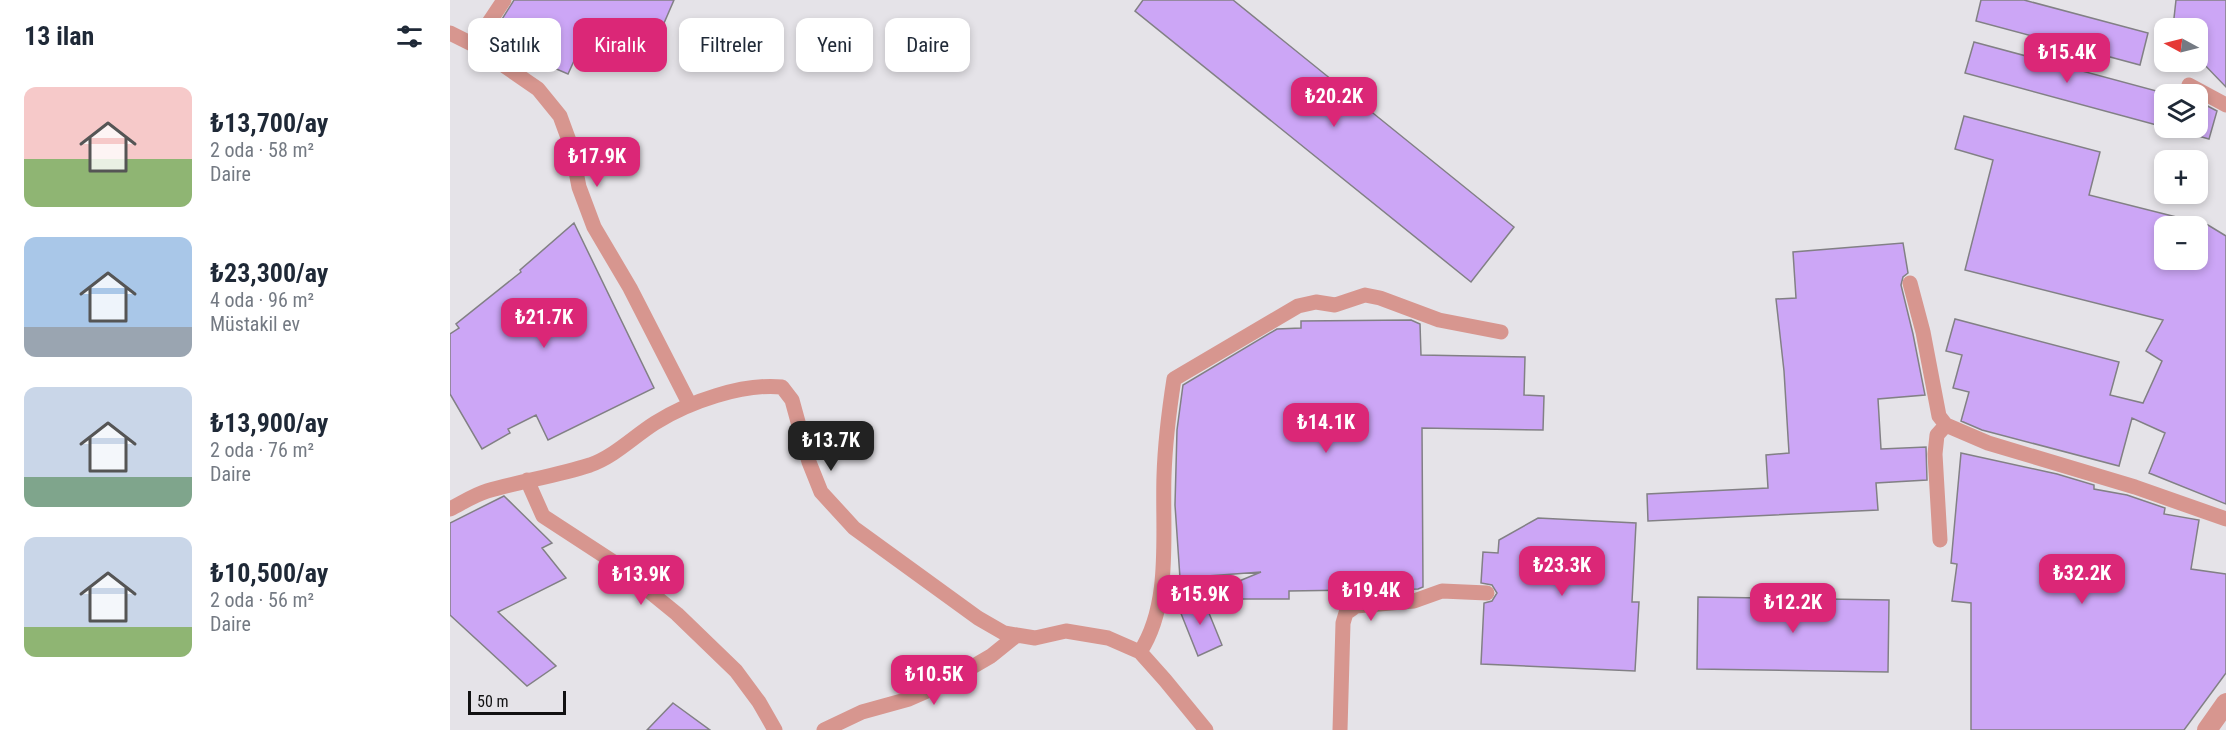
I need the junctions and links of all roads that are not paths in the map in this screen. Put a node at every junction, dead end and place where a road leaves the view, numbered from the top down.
1 (504, 0) edge
2 (492, 18) edge
3 (450, 33) edge
4 (468, 42) edge
5 (513, 72) edge
6 (2208, 95) edge
7 (2226, 105) edge
8 (1910, 283) dead end
9 (1501, 332) dead end
10 (690, 405) junction
11 (1946, 425) junction
12 (527, 480) junction
13 (450, 509) edge
14 (2226, 519) edge
15 (1940, 540) dead end
16 (1487, 592) dead end
17 (1017, 635) junction
18 (1140, 652) junction
19 (2226, 703) edge
20 (775, 730) edge
21 (824, 730) edge
22 (1206, 730) edge
23 (1340, 730) edge
24 (2207, 730) edge

1 - 2 street
3 - 4 street
5 - 10 street
6 - 7 street
8 - 11 street
9 - 18 street
10 - 12 street
10 - 17 street
11 - 14 street
11 - 15 street
12 - 13 street
12 - 20 street
16 - 23 street
17 - 18 street
17 - 21 street
18 - 22 street
19 - 24 street

